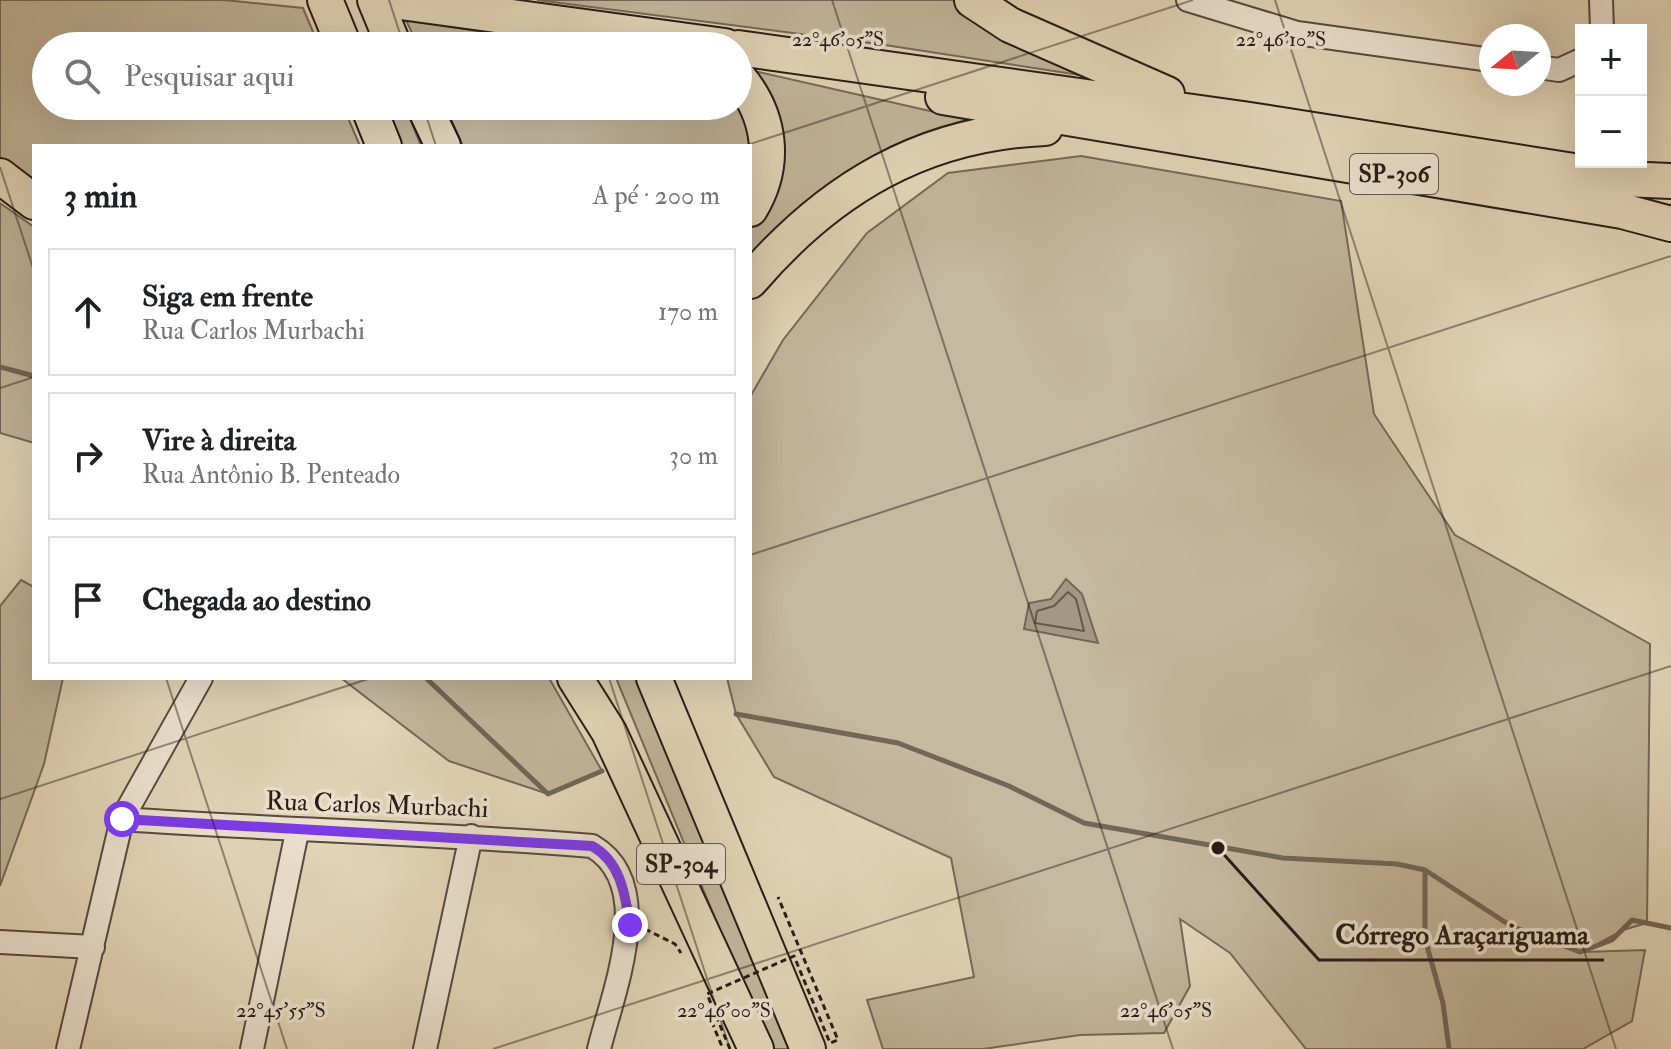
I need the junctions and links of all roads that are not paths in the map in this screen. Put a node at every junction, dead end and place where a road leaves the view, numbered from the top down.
1 (325, 0) edge
2 (972, 0) edge
3 (1188, 0) edge
4 (1601, 0) edge
5 (1249, 10) edge
6 (390, 21) edge
7 (554, 21) junction
8 (1602, 24) edge
9 (338, 32) edge
10 (606, 32) edge
11 (629, 32) edge
12 (752, 50) edge
13 (792, 56) junction
14 (1479, 58) edge
15 (1575, 63) edge
16 (1551, 69) edge
17 (752, 96) edge
18 (1243, 119) junction
19 (374, 120) edge
20 (426, 120) edge
21 (429, 120) edge
22 (1117, 128) junction
23 (383, 144) edge
24 (434, 144) edge
25 (442, 144) edge
26 (0, 176) edge
27 (1671, 181) edge
28 (32, 200) edge
29 (752, 206) edge
30 (1671, 224) edge
31 (752, 279) edge
32 (200, 680) edge
33 (576, 680) edge
34 (605, 680) edge
35 (655, 680) edge
36 (674, 680) edge
37 (122, 819) junction
38 (297, 832) junction
39 (471, 836) junction
40 (766, 909) junction
41 (0, 942) edge
42 (93, 947) junction
43 (68, 1049) edge
44 (252, 1049) edge
45 (425, 1049) edge
46 (599, 1049) edge
47 (757, 1049) edge
48 (808, 1049) edge

1 - 9 highway
2 - 18 highway
3 - 5 street
4 - 8 street
5 - 14 street
6 - 7 highway
7 - 10 highway
7 - 11 highway
12 - 13 highway, SP-306
13 - 18 highway, SP-306
13 - 22 highway, SP-306
15 - 16 street
17 - 29 highway
18 - 27 highway, SP-306
19 - 23 highway
20 - 24 highway
21 - 25 highway
22 - 30 highway, SP-306
22 - 31 highway
26 - 28 highway
32 - 37 street
33 - 47 highway
34 - 47 highway, SP-304
35 - 40 highway, SP-304
36 - 40 highway
37 - 38 street, Rua Carlos Murbachi
37 - 42 street
38 - 39 street, Rua Carlos Murbachi
38 - 44 street
39 - 45 street
39 - 46 street, Rua Carlos Murbachi
40 - 48 highway, SP-304
41 - 42 street
42 - 43 street

